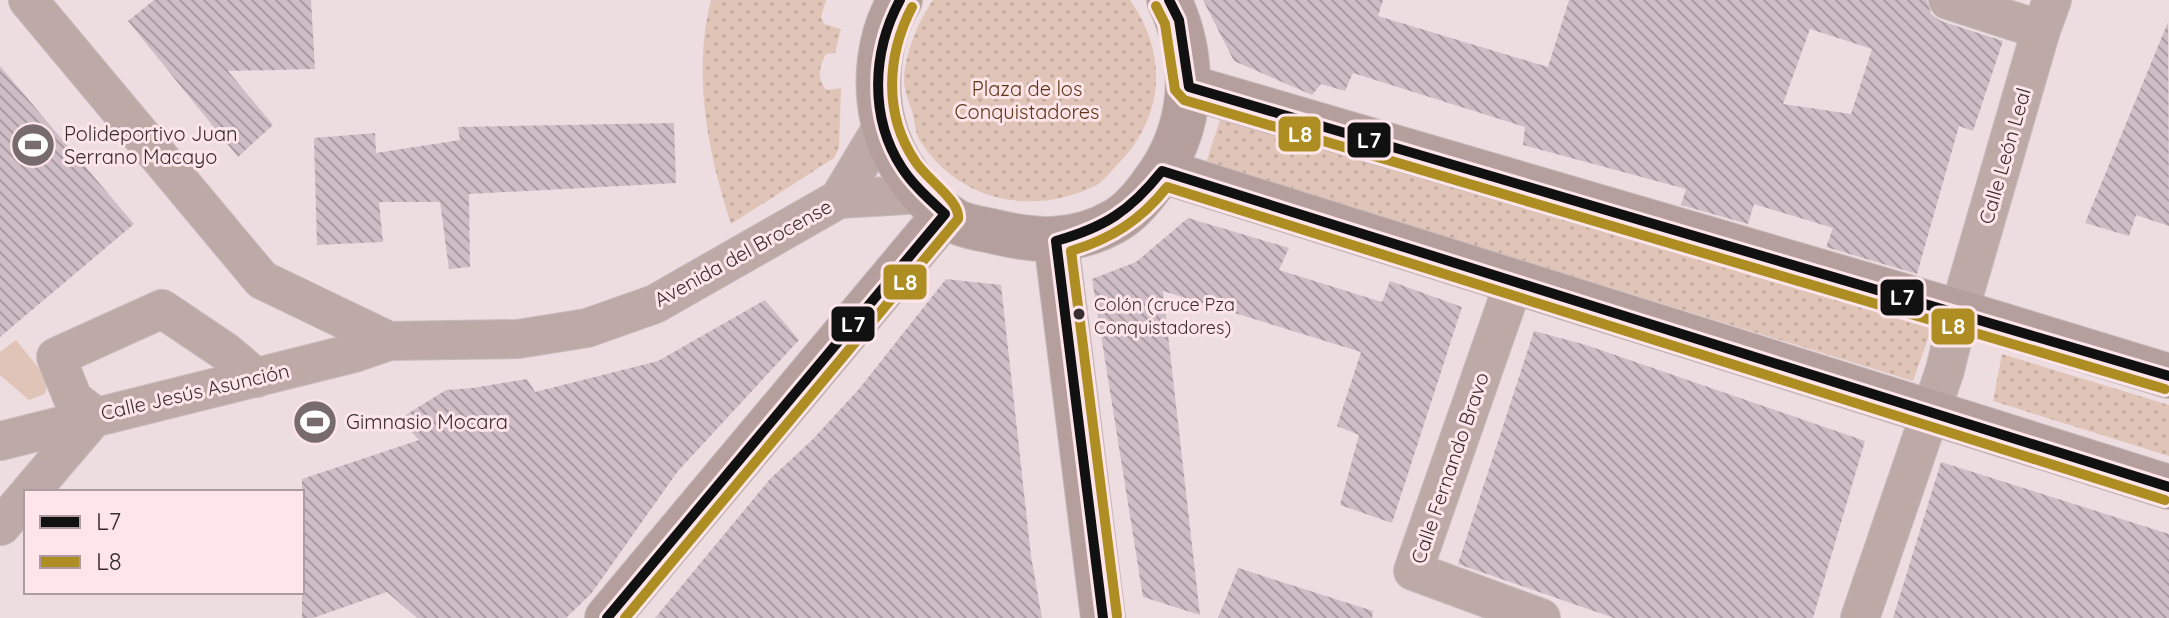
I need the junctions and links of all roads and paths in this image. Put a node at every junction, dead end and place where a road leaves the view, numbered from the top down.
1 (28, 0) edge
2 (900, 0) edge
3 (1169, 0) edge
4 (1948, 0) edge
5 (2047, 15) edge
6 (1189, 87) junction
7 (884, 124) junction
8 (1162, 171) junction
9 (839, 199) junction
10 (934, 204) junction
11 (1056, 241) junction
12 (1514, 282) junction
13 (1959, 312) junction
14 (389, 341) junction
15 (2169, 376) edge
16 (256, 378) junction
17 (1930, 413) junction
18 (95, 416) junction
19 (0, 441) edge
20 (2169, 487) edge
21 (32, 490) edge
22 (24, 499) edge
23 (0, 527) edge
24 (607, 618) edge
25 (1103, 618) edge
26 (1541, 618) edge
27 (1860, 618) edge

1 - 14 street, Avenida del Brocense
2 - 7 main road
3 - 6 main road
4 - 5 street
5 - 13 street, Calle León Leal
6 - 8 main road
6 - 13 main road
7 - 9 street, Avenida del Brocense
7 - 10 main road
8 - 11 main road
8 - 12 main road
9 - 10 street, Avenida del Brocense
9 - 14 street, Avenida del Brocense
10 - 11 main road
10 - 24 main road
11 - 25 main road
12 - 17 main road
12 - 26 street, Calle Fernando Bravo
13 - 15 main road
13 - 17 street, Calle León Leal
14 - 16 street, Calle Jesús Asunción
16 - 18 street, Calle Jesús Asunción
16 - 18 street
17 - 20 main road
17 - 27 street, Calle León Leal
18 - 19 street, Calle Jesús Asunción
18 - 21 street
22 - 23 street

